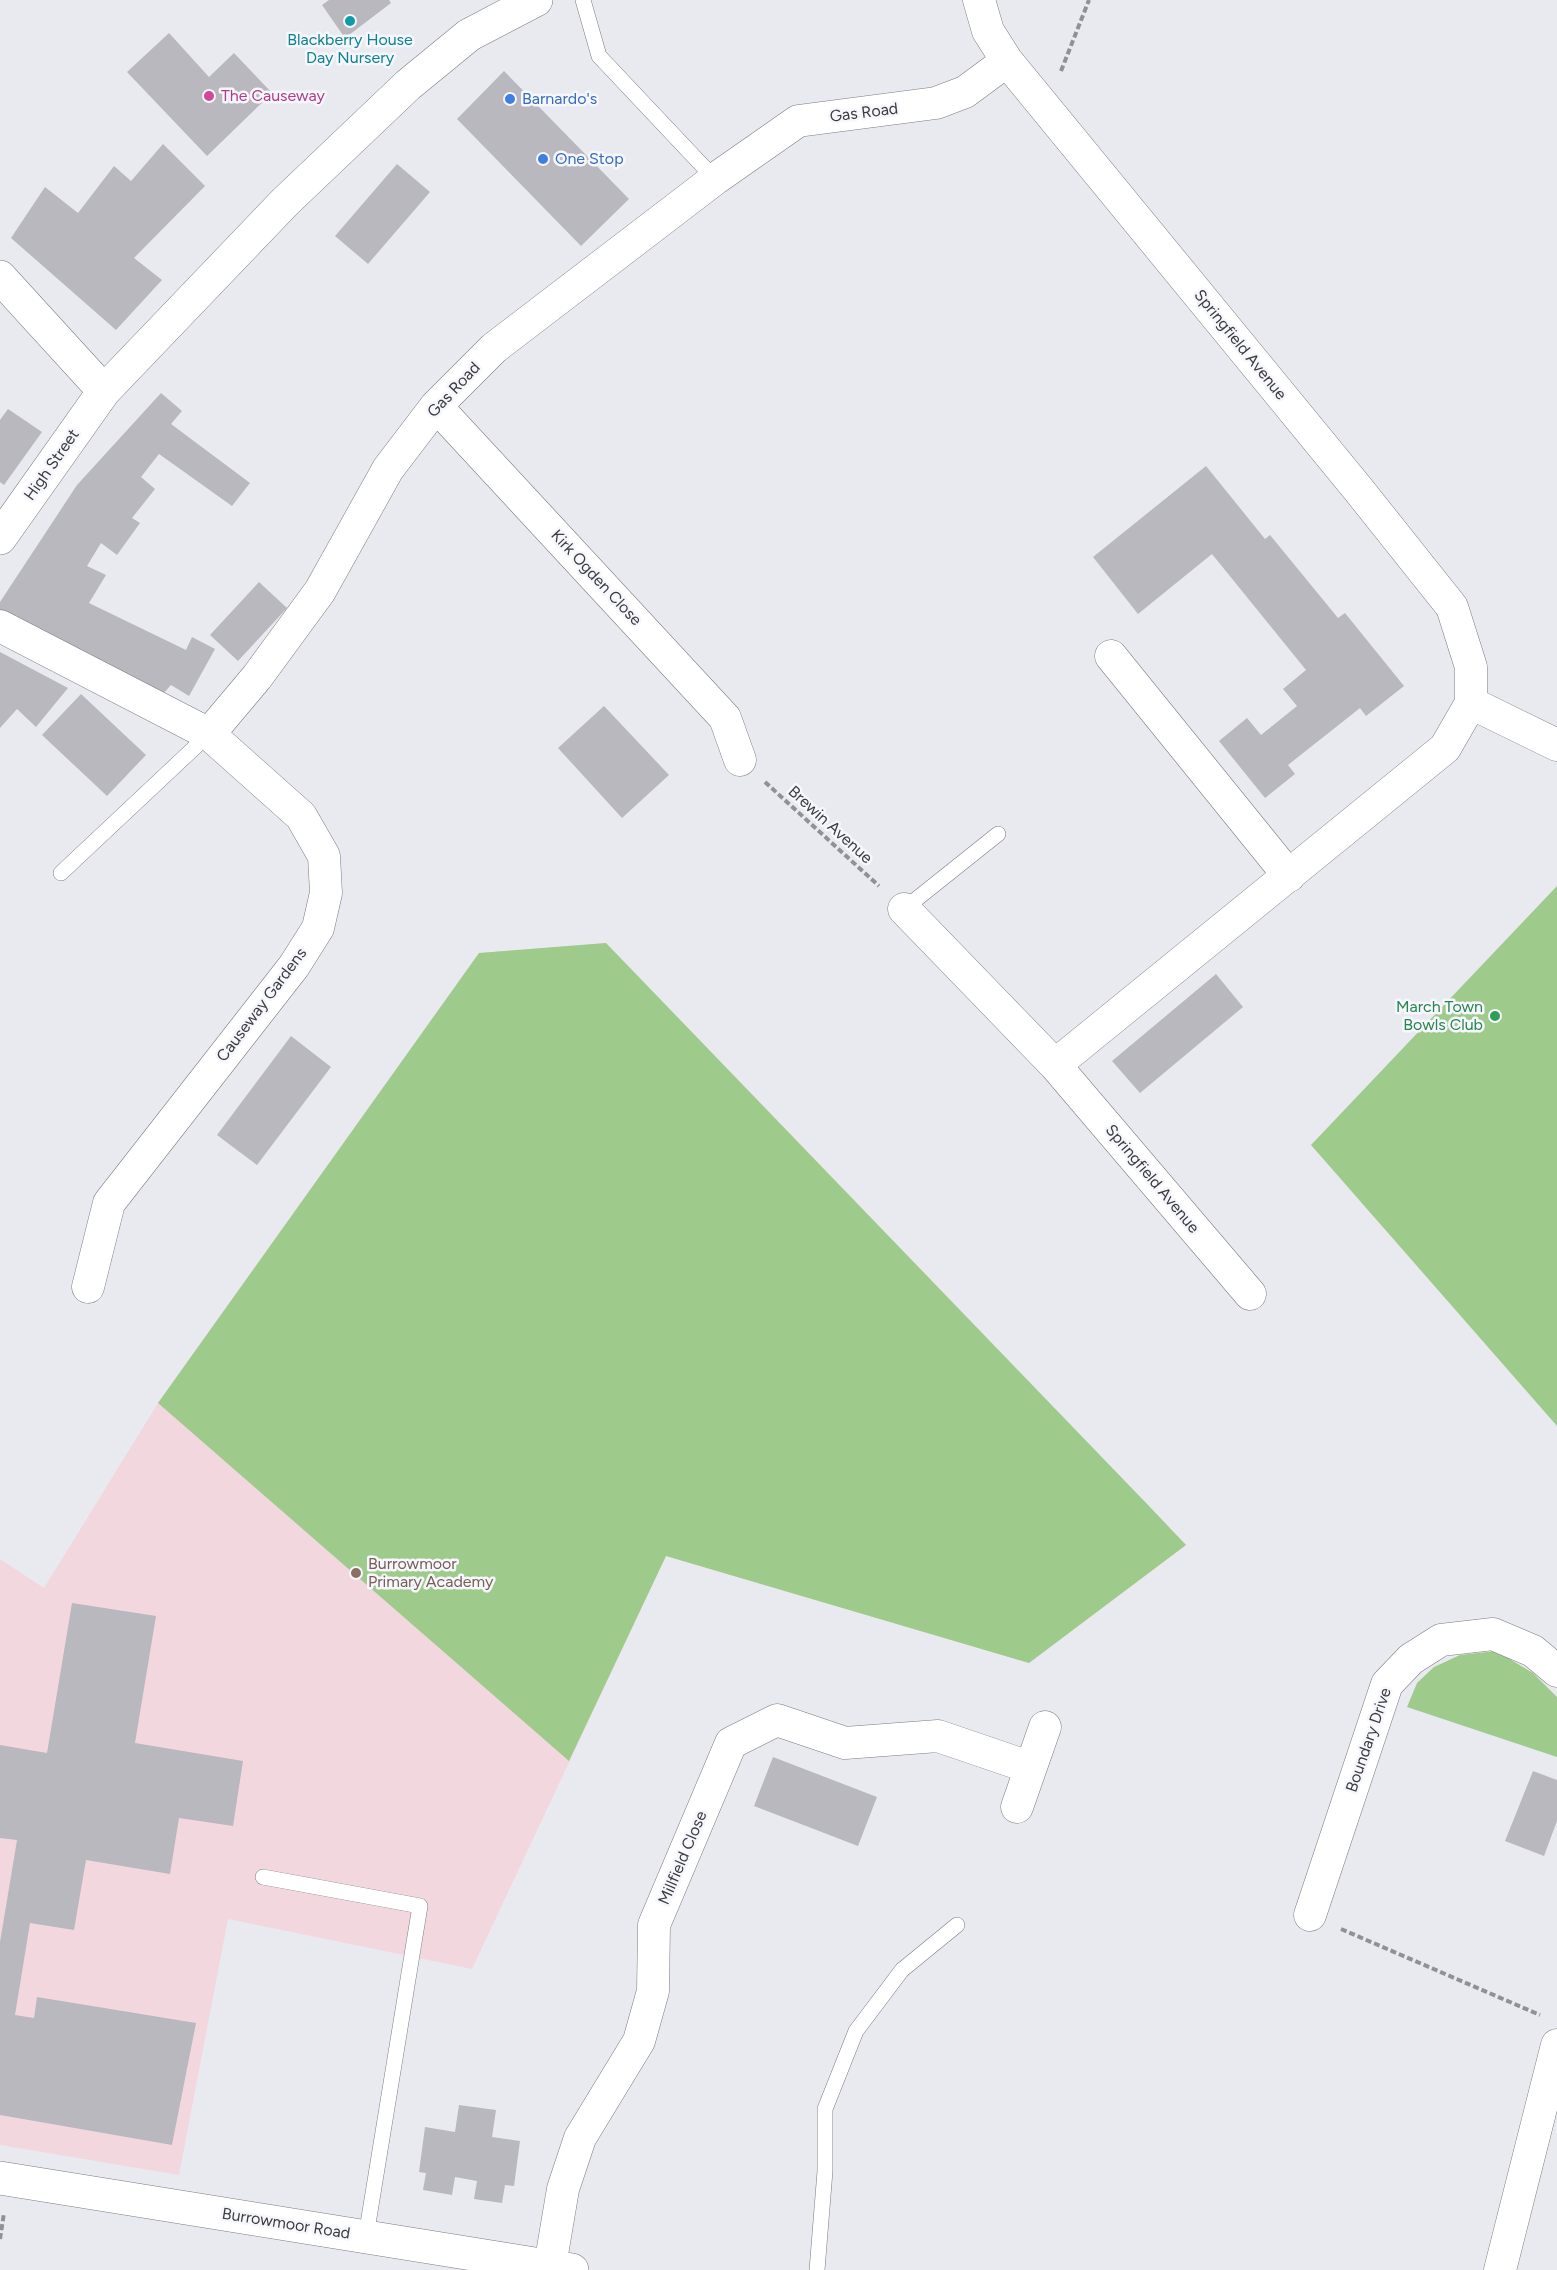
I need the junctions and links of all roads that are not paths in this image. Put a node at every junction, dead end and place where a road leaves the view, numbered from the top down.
1 (536, 0) edge
2 (583, 0) edge
3 (979, 0) edge
4 (1007, 61) junction
5 (715, 179) junction
6 (0, 277) edge
7 (104, 392) junction
8 (436, 406) junction
9 (4, 523) edge
10 (0, 627) edge
11 (1111, 656) dead end
12 (1471, 703) junction
13 (209, 734) junction
14 (1557, 745) edge
15 (740, 760) road end
16 (998, 834) dead end
17 (61, 873) dead end
18 (1288, 876) junction
19 (904, 909) joint
20 (1055, 1065) junction
21 (88, 1287) dead end
22 (1250, 1294) dead end
23 (1557, 1671) edge
24 (1045, 1727) dead end
25 (1029, 1767) junction
26 (1017, 1807) dead end
27 (263, 1877) dead end
28 (1310, 1915) road end
29 (957, 1924) dead end
30 (1552, 2031) edge
31 (0, 2178) edge
32 (366, 2236) junction
33 (539, 2267) edge
34 (817, 2270) edge
35 (1500, 2270) edge

1 - 7 main road
2 - 5 lane
3 - 4 street, Springfield Avenue
4 - 5 street, Gas Road
4 - 12 street, Springfield Avenue
5 - 8 street, Gas Road
6 - 7 main road
7 - 9 main road, High Street
8 - 13 street, Gas Road
8 - 15 street, Kirk Ogden Close
10 - 13 street
11 - 18 street
12 - 14 street
12 - 18 street
13 - 17 lane
13 - 21 street, Causeway Gardens
16 - 19 lane
18 - 20 street
19 - 20 street, Springfield Avenue
20 - 22 street, Springfield Avenue
23 - 28 street, Boundary Drive
24 - 25 street
25 - 26 street
25 - 33 street, Millfield Close
27 - 32 lane
29 - 34 lane
30 - 35 street
31 - 32 main road, Burrowmoor Road
32 - 33 main road, Burrowmoor Road

